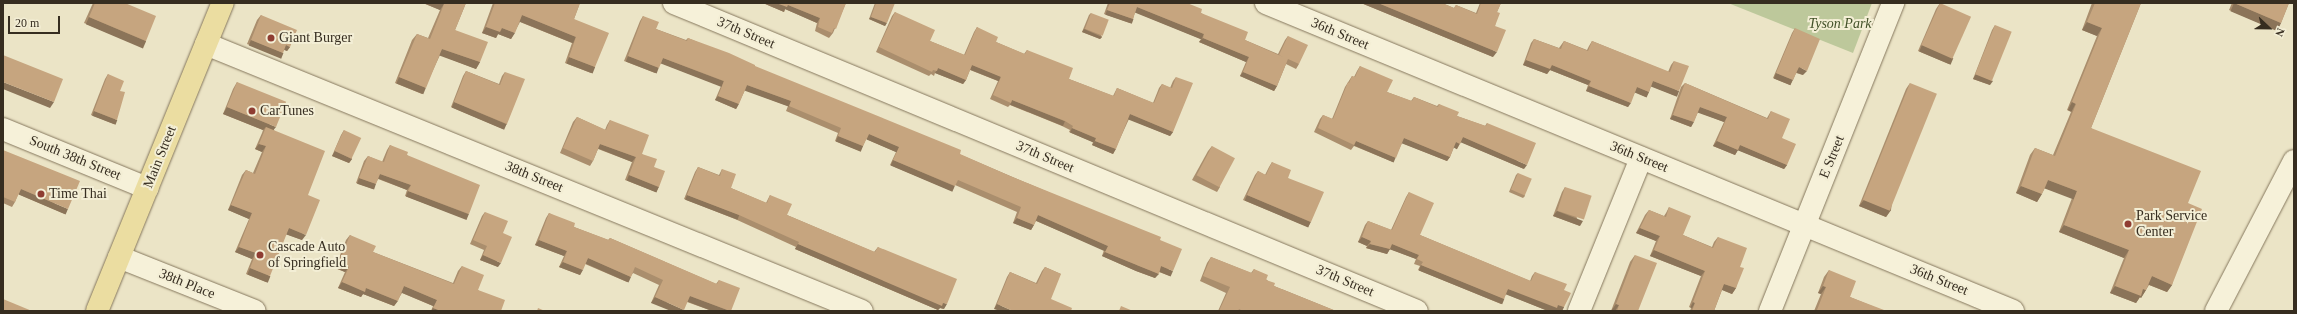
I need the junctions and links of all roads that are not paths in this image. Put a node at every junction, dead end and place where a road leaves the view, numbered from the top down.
1 (223, 3) edge
2 (674, 3) edge
3 (1266, 3) edge
4 (1893, 3) edge
5 (206, 44) junction
6 (3, 129) edge
7 (1641, 158) junction
8 (2294, 161) edge
9 (147, 188) junction
10 (1804, 225) junction
11 (119, 257) junction
12 (97, 311) edge
13 (255, 311) edge
14 (862, 311) edge
15 (1417, 311) edge
16 (1579, 311) edge
17 (1770, 311) edge
18 (2013, 311) edge
19 (2216, 311) edge

1 - 5 main road, Main Street
2 - 15 street, 37th Street
3 - 7 street, 36th Street
4 - 10 street, E Street
5 - 9 main road, Main Street
5 - 14 street, 38th Street
6 - 9 street, South 38th Street
7 - 10 street, 36th Street
7 - 16 street
8 - 19 street
9 - 11 main road, Main Street
10 - 17 street, E Street
10 - 18 street, 36th Street
11 - 12 main road, Main Street
11 - 13 street, 38th Place

